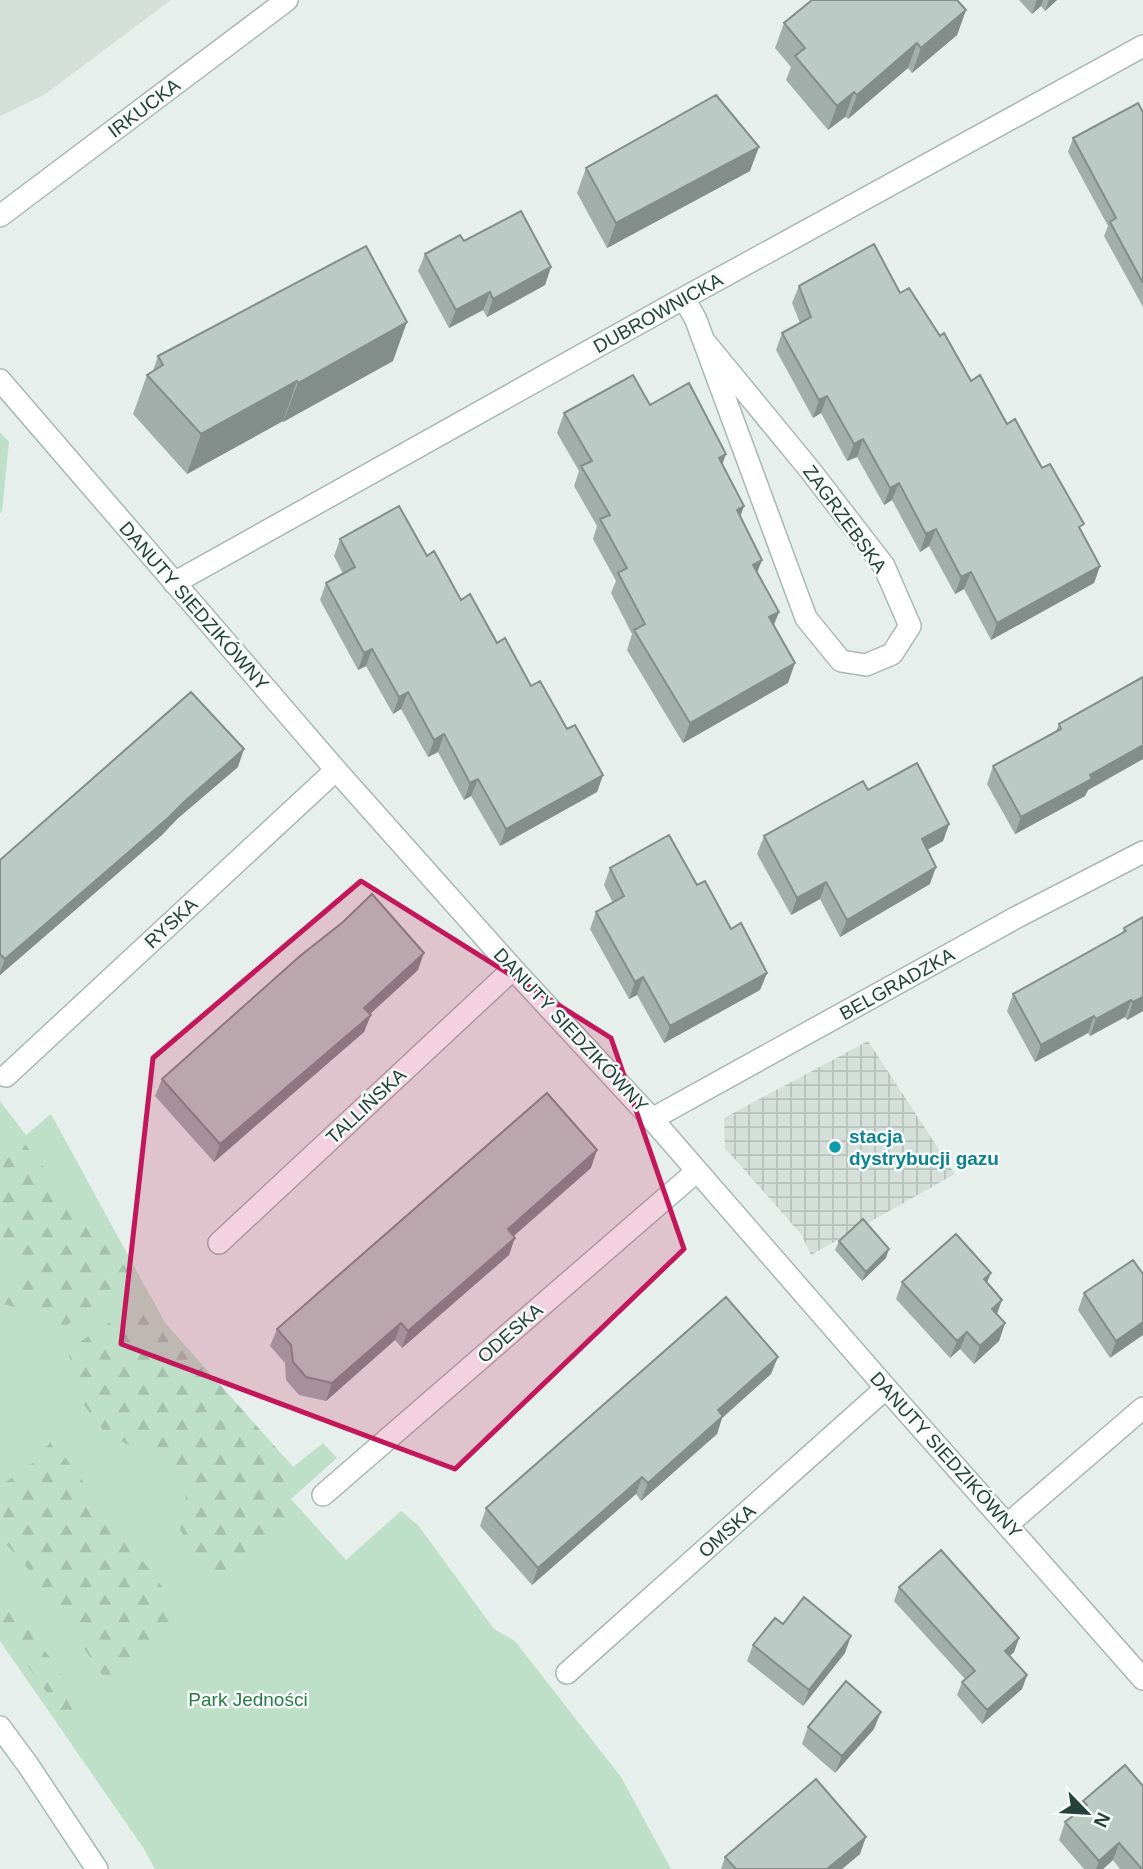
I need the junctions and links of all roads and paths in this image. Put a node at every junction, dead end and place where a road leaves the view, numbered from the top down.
1 (288, 0) edge
2 (1143, 46) edge
3 (0, 216) edge
4 (684, 298) junction
5 (704, 341) junction
6 (0, 380) edge
7 (174, 583) junction
8 (336, 771) junction
9 (1143, 852) edge
10 (513, 969) junction
11 (6, 1076) dead end
12 (652, 1119) junction
13 (696, 1171) junction
14 (219, 1242) dead end
15 (886, 1388) junction
16 (1143, 1408) edge
17 (323, 1495) dead end
18 (1008, 1524) junction
19 (567, 1673) dead end
20 (1143, 1679) edge
21 (0, 1727) edge
22 (97, 1869) edge

1 - 3 street, IRKUCKA
2 - 4 street, DUBROWNICKA
4 - 5 street, ZAGRZEBSKA
4 - 7 street, DUBROWNICKA
5 - 5 street, ZAGRZEBSKA
6 - 7 street, DANUTY SIEDZIKÓWNY
7 - 8 street, DANUTY SIEDZIKÓWNY
8 - 10 street, DANUTY SIEDZIKÓWNY
8 - 11 street, RYSKA
9 - 12 street, BELGRADZKA
10 - 12 street, DANUTY SIEDZIKÓWNY
10 - 14 street, TALLIŃSKA
12 - 13 street, DANUTY SIEDZIKÓWNY
13 - 15 street, DANUTY SIEDZIKÓWNY
13 - 17 street, ODESKA
15 - 18 street, DANUTY SIEDZIKÓWNY
15 - 19 street, OMSKA
16 - 18 street
18 - 20 street, DANUTY SIEDZIKÓWNY
21 - 22 street

